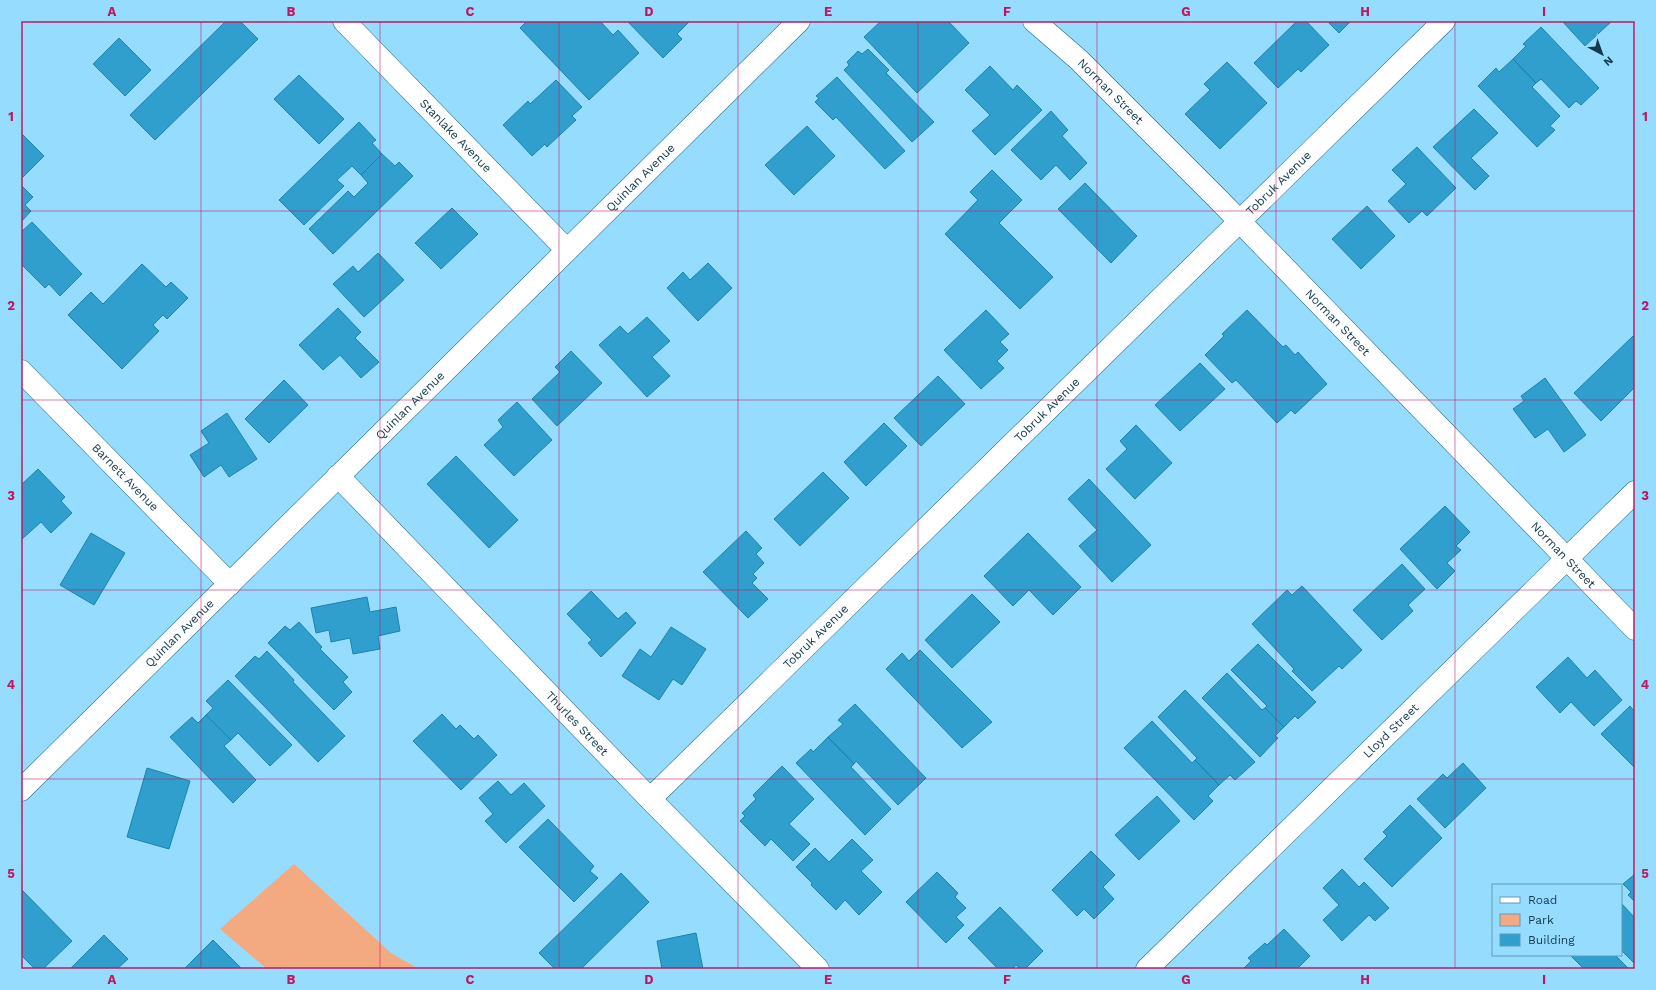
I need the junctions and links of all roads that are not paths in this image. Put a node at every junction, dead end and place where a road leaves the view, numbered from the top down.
1 (344, 21) edge
2 (799, 21) edge
3 (1034, 21) edge
4 (1444, 21) edge
5 (1239, 221) junction
6 (567, 250) junction
7 (21, 371) edge
8 (338, 476) junction
9 (1635, 492) edge
10 (1567, 559) junction
11 (230, 584) junction
12 (1635, 629) edge
13 (21, 790) edge
14 (650, 799) junction
15 (818, 969) edge
16 (1147, 969) edge

1 - 6 street, Stanlake Avenue
2 - 6 street, Quinlan Avenue
3 - 5 street, Norman Street
4 - 5 street, Tobruk Avenue
5 - 10 street, Norman Street
5 - 14 street, Tobruk Avenue
6 - 8 street, Quinlan Avenue
7 - 11 street, Barnett Avenue
8 - 11 street, Quinlan Avenue
8 - 14 street, Thurles Street
9 - 10 street, Lloyd Street
10 - 12 street, Norman Street
10 - 16 street, Lloyd Street
11 - 13 street, Quinlan Avenue
14 - 15 street, Thurles Street

